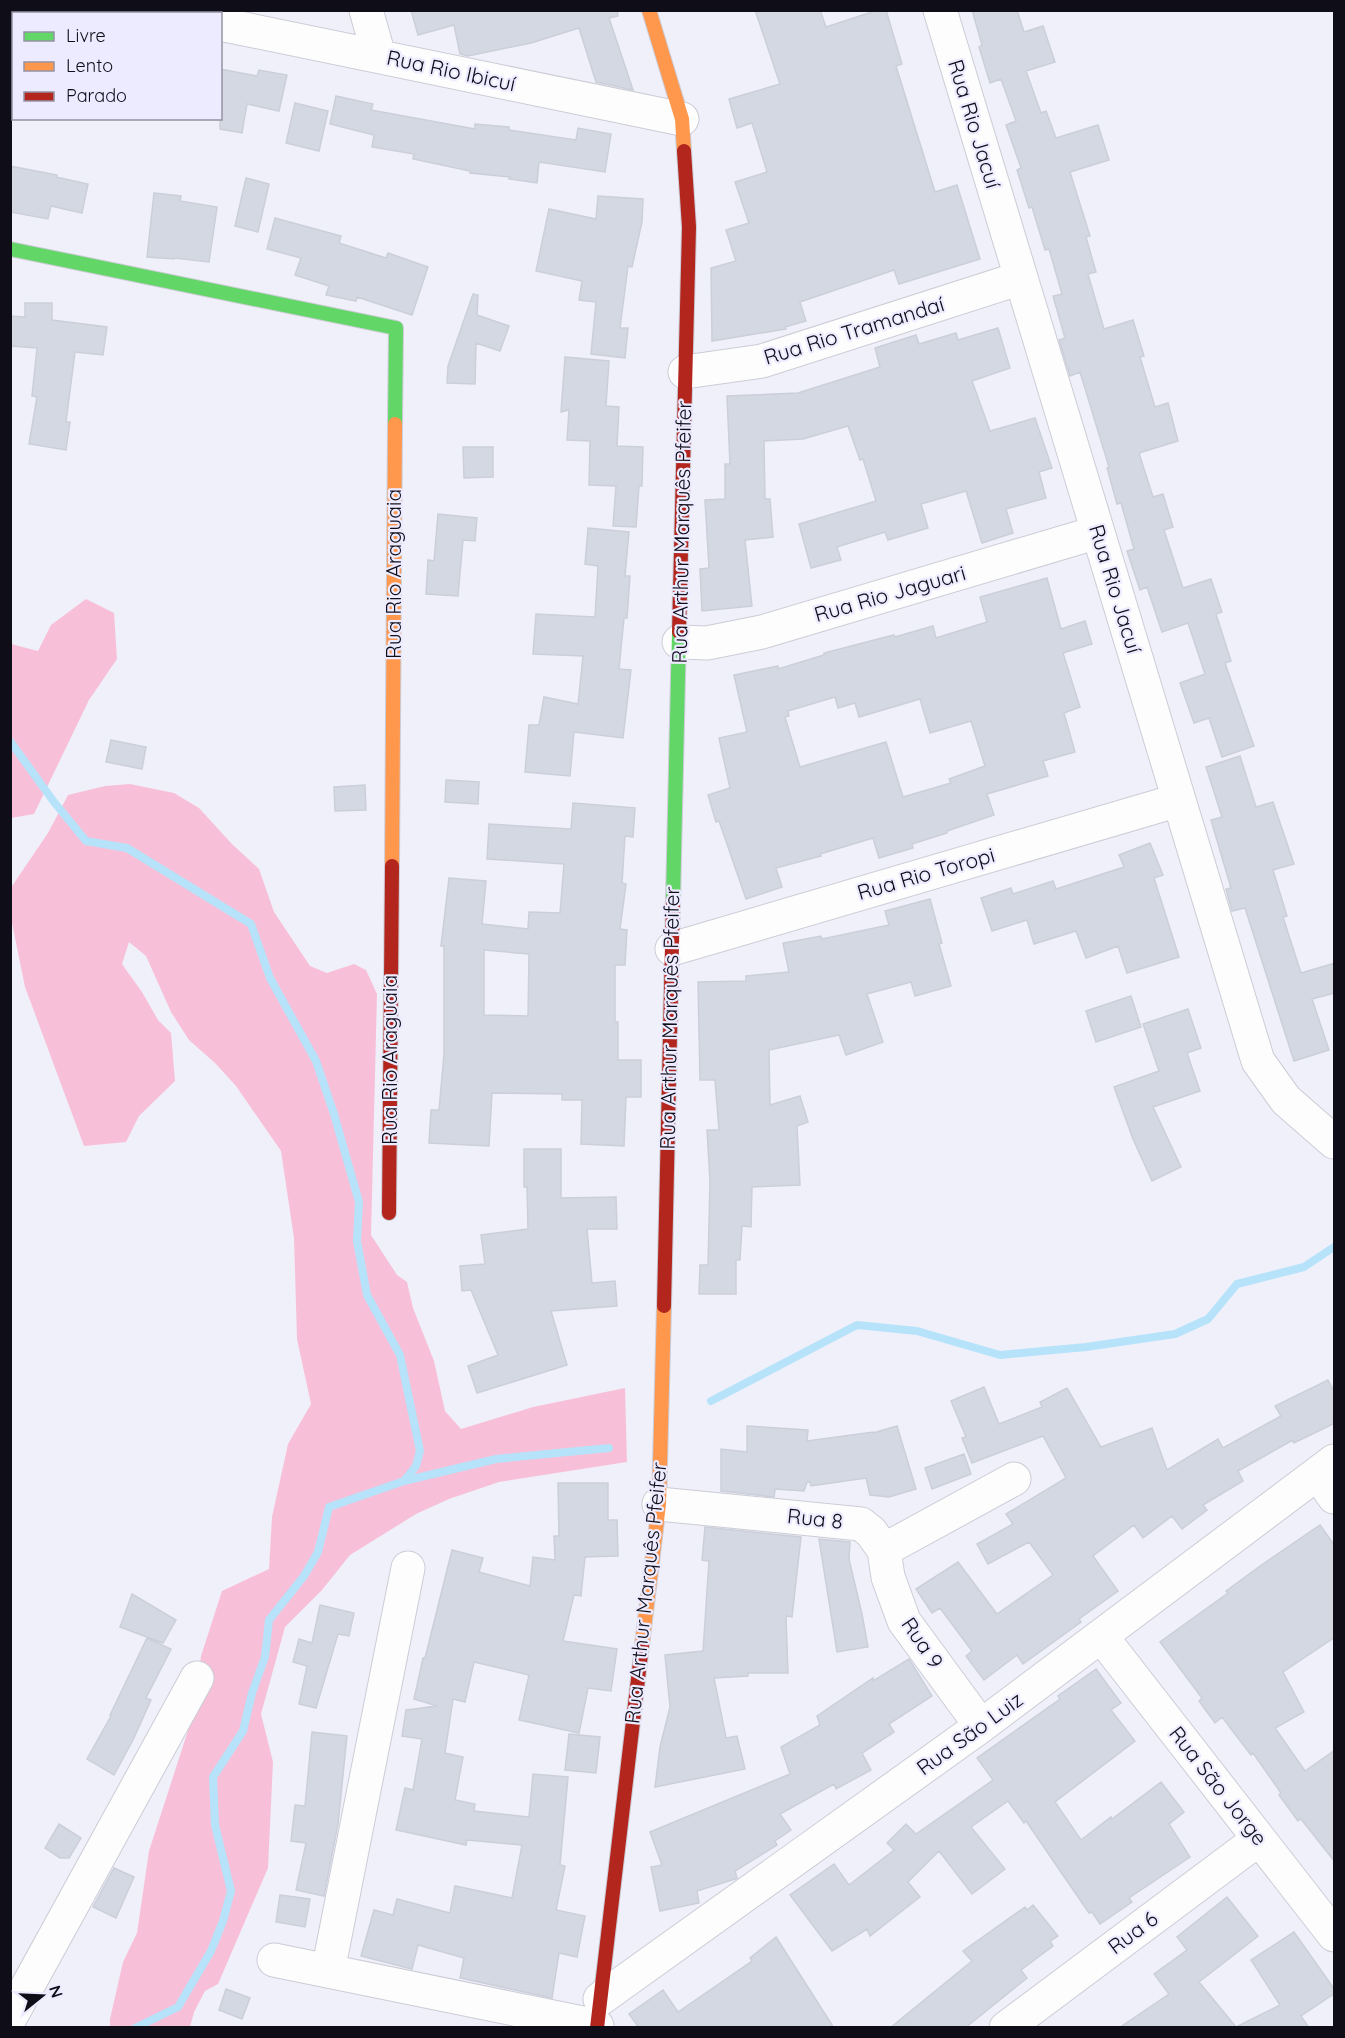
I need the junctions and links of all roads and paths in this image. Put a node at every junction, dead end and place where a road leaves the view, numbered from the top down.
1 (366, 10) edge
2 (650, 10) edge
3 (940, 10) edge
4 (222, 24) edge
5 (379, 56) junction
6 (682, 118) junction
7 (10, 249) edge
8 (1021, 278) junction
9 (685, 372) junction
10 (1098, 532) junction
11 (679, 642) junction
12 (1179, 800) junction
13 (672, 949) junction
14 (1335, 1142) edge
15 (389, 1213) dead end
16 (1329, 1477) edge
17 (1014, 1479) dead end
18 (659, 1504) junction
19 (884, 1550) junction
20 (408, 1568) dead end
21 (1101, 1636) junction
22 (197, 1678) dead end
23 (981, 1726) junction
24 (1259, 1839) junction
25 (1335, 1935) edge
26 (274, 1960) dead end
27 (328, 1971) junction
28 (598, 2017) edge
29 (10, 2018) edge
30 (1006, 2028) edge

1 - 5 street
2 - 6 street, Rua Arthur Marquês Pfeifer
3 - 8 street, Rua Rio Jacuí
4 - 5 street, Rua Rio Ibicuí
5 - 6 street, Rua Rio Ibicuí
6 - 9 street, Rua Arthur Marquês Pfeifer
7 - 15 street, Rua Rio Araguaia
8 - 9 street, Rua Rio Tramandaí
8 - 10 street, Rua Rio Jacuí
9 - 11 street, Rua Arthur Marquês Pfeifer
10 - 11 street, Rua Rio Jaguari
10 - 12 street, Rua Rio Jacuí
11 - 13 street, Rua Arthur Marquês Pfeifer
12 - 13 street, Rua Rio Toropi
12 - 14 street, Rua Rio Jacuí
13 - 18 street, Rua Arthur Marquês Pfeifer
16 - 21 street, Rua São Luiz
17 - 19 street
18 - 19 street, Rua 8
18 - 28 street, Rua Arthur Marquês Pfeifer
19 - 23 street, Rua 9
20 - 27 street
21 - 23 street, Rua São Luiz
21 - 24 street, Rua São Jorge
22 - 29 street
23 - 28 street, Rua São Luiz
24 - 25 street, Rua São Jorge
24 - 30 street, Rua 6
26 - 27 street
27 - 28 street

